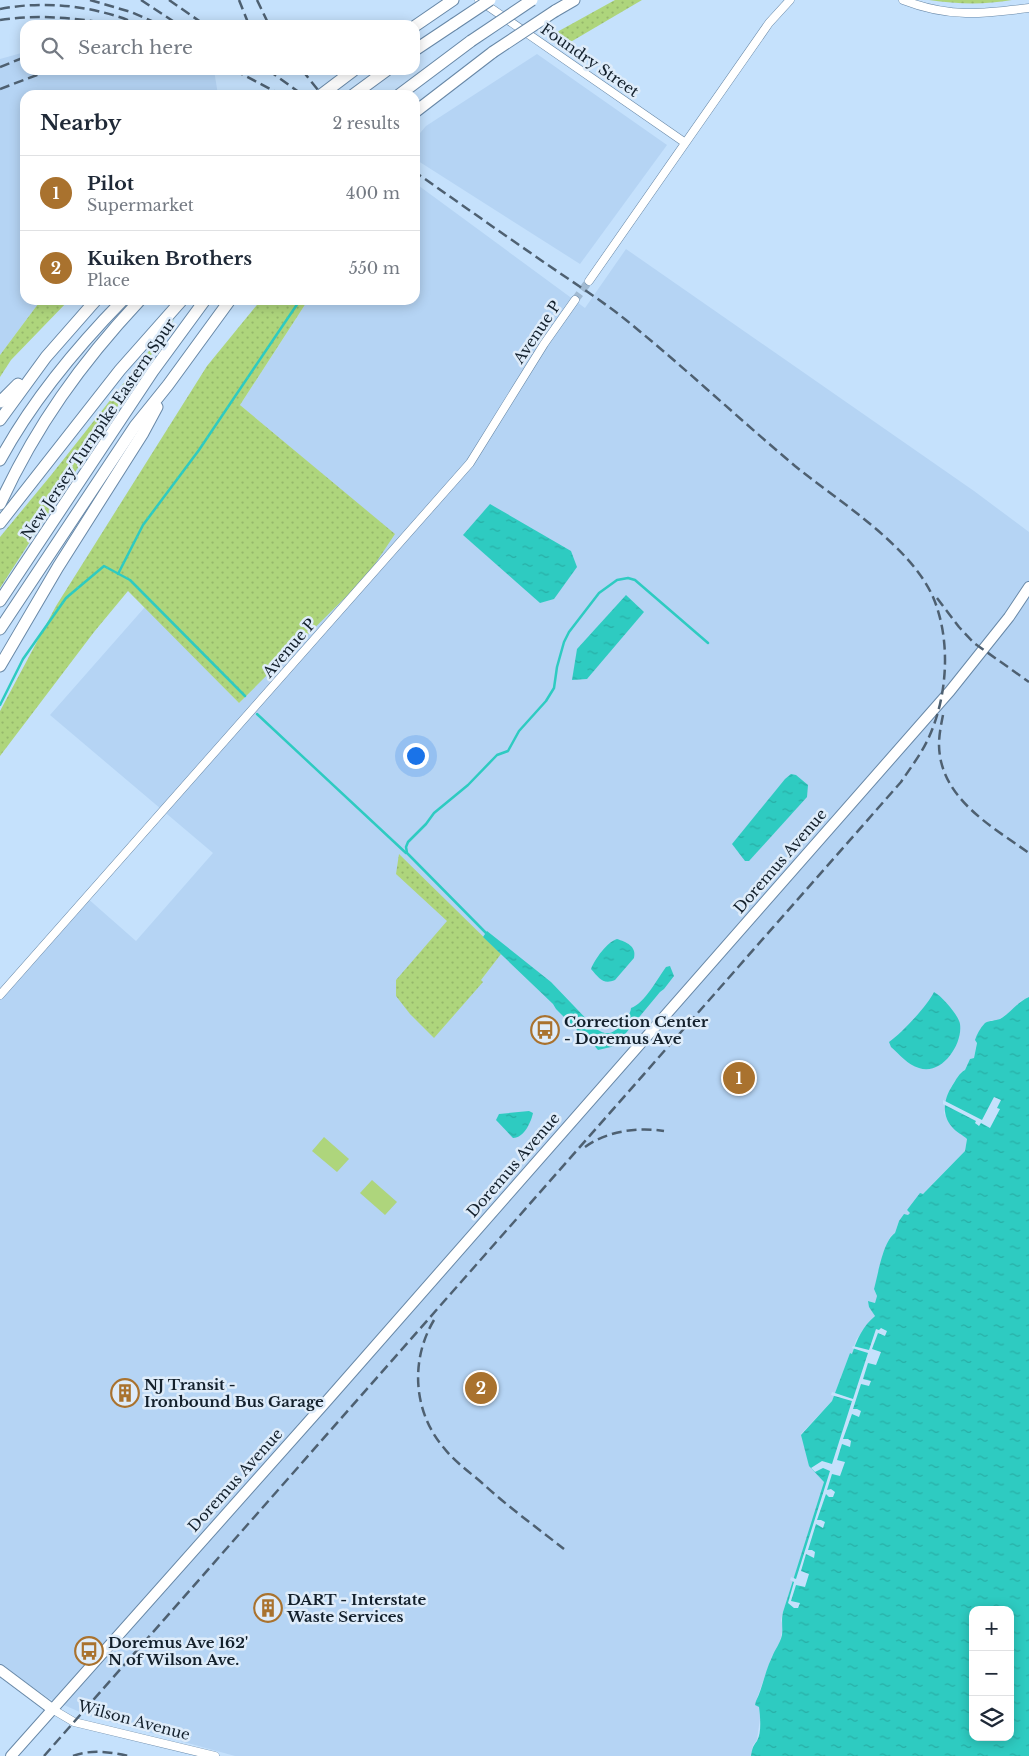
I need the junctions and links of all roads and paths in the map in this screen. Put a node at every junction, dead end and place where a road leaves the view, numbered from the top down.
1 (453, 0) edge
2 (479, 0) edge
3 (490, 0) edge
4 (532, 0) edge
5 (574, 0) edge
6 (790, 0) edge
7 (903, 0) edge
8 (1029, 8) edge
9 (420, 22) edge
10 (420, 47) edge
11 (348, 75) edge
12 (380, 75) edge
13 (328, 90) edge
14 (360, 90) edge
15 (405, 90) edge
16 (420, 107) edge
17 (684, 142) junction
18 (589, 281) tunnel mouth
19 (575, 300) tunnel mouth
20 (92, 305) edge
21 (118, 305) edge
22 (136, 305) edge
23 (178, 305) edge
24 (201, 305) edge
25 (226, 305) edge
26 (46, 357) junction
27 (168, 385) junction
28 (0, 402) edge
29 (0, 420) edge
30 (0, 460) edge
31 (0, 504) edge
32 (0, 523) edge
33 (1029, 586) edge
34 (0, 601) edge
35 (0, 629) edge
36 (0, 666) edge
37 (0, 995) edge
38 (0, 1670) edge
39 (52, 1709) junction
40 (10, 1756) edge
41 (215, 1756) edge

1 - 9 highway
2 - 17 street, Foundry Street
3 - 10 highway, bridge
4 - 15 highway, bridge
5 - 16 highway, bridge
6 - 17 street
7 - 8 street
11 - 13 highway, bridge
12 - 14 highway
17 - 18 street
19 - 37 street, Avenue P
20 - 26 highway
21 - 30 highway
22 - 31 highway
23 - 32 highway, New Jersey Turnpike Eastern Spur
24 - 34 highway, New Jersey Turnpike Eastern Spur
25 - 27 highway, New Jersey Turnpike Eastern Spur
26 - 28 highway
26 - 29 highway
27 - 35 highway, New Jersey Turnpike Eastern Spur
27 - 36 highway, New Jersey Turnpike Eastern Spur
33 - 39 main road, Doremus Avenue
38 - 39 main road, Wilson Avenue
39 - 40 main road, Doremus Avenue
39 - 41 street, Wilson Avenue

